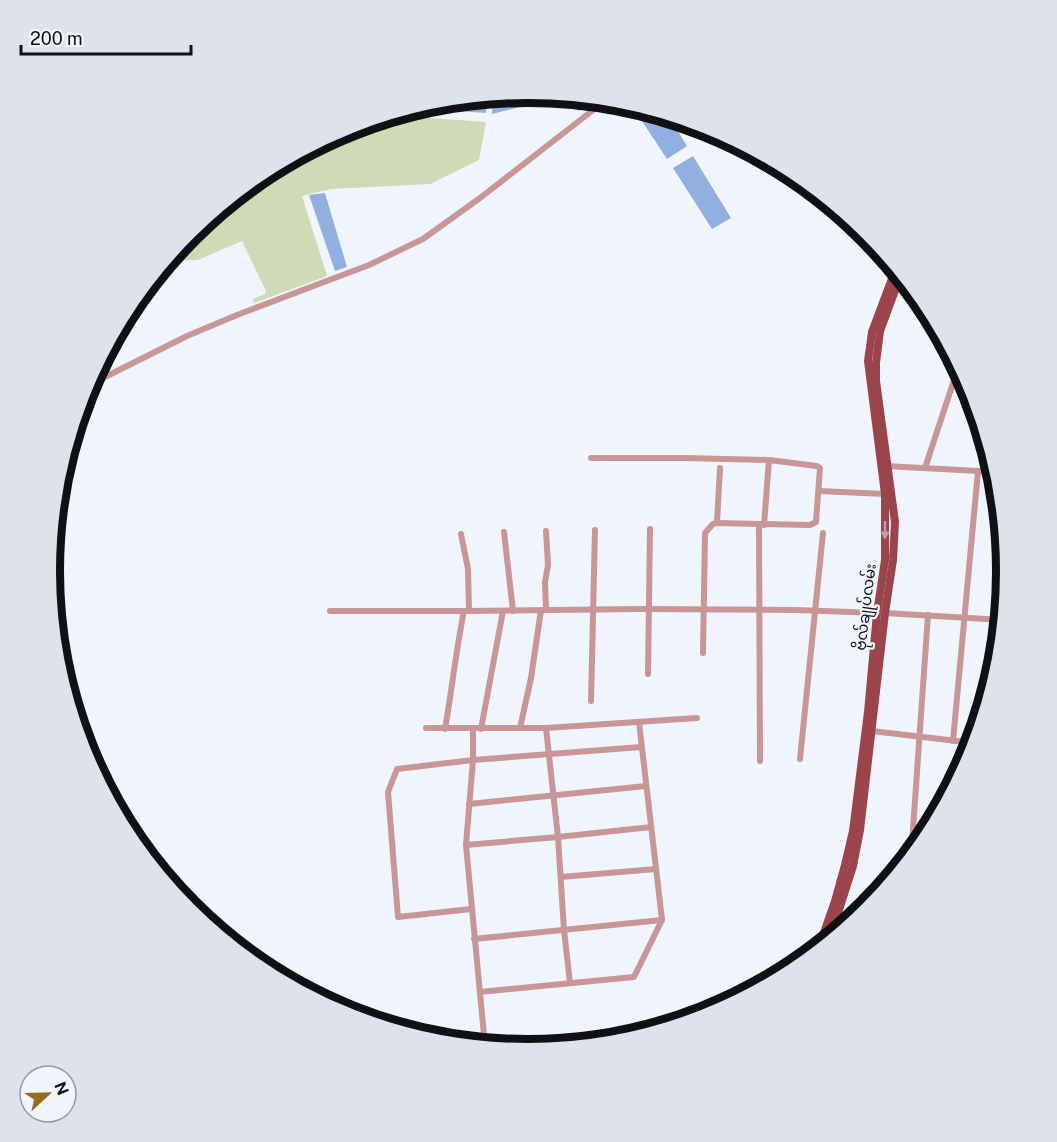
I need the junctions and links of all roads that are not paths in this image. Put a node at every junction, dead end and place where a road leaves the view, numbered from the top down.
1 (596, 108) edge
2 (893, 277) edge
3 (898, 283) edge
4 (955, 378) edge
5 (102, 379) edge
6 (591, 458) dead end
7 (769, 460) junction
8 (885, 466) junction
9 (720, 468) dead end
10 (925, 468) junction
11 (978, 471) junction
12 (986, 471) edge
13 (819, 491) junction
14 (885, 494) junction
15 (717, 523) junction
16 (761, 525) junction
17 (595, 530) dead end
18 (650, 530) dead end
19 (546, 531) dead end
20 (504, 532) dead end
21 (823, 533) dead end
22 (461, 534) dead end
23 (650, 609) junction
24 (544, 610) junction
25 (594, 610) junction
26 (703, 610) junction
27 (758, 610) junction
28 (330, 611) dead end
29 (466, 611) junction
30 (503, 611) junction
31 (513, 611) junction
32 (815, 611) junction
33 (881, 613) junction
34 (928, 615) junction
35 (964, 616) junction
36 (994, 619) edge
37 (703, 653) dead end
38 (648, 674) dead end
39 (591, 701) dead end
40 (697, 718) dead end
41 (639, 722) junction
42 (426, 728) dead end
43 (520, 728) junction
44 (546, 728) junction
45 (446, 729) junction
46 (473, 729) junction
47 (481, 729) junction
48 (872, 730) junction
49 (920, 736) junction
50 (953, 741) junction
51 (963, 742) joint
52 (963, 745) edge
53 (641, 747) junction
54 (548, 754) junction
55 (800, 759) dead end
56 (473, 760) junction
57 (760, 761) dead end
58 (646, 786) junction
59 (552, 795) junction
60 (469, 804) junction
61 (651, 827) junction
62 (558, 837) junction
63 (912, 839) edge
64 (466, 844) junction
65 (656, 868) junction
66 (561, 878) junction
67 (471, 909) junction
68 (662, 920) junction
69 (834, 926) edge
70 (564, 930) junction
71 (823, 935) edge
72 (474, 939) junction
73 (570, 983) junction
74 (480, 992) junction
75 (484, 1037) edge

1 - 5 street
2 - 8 main road, ဗိုလ်ချုပ်လမ်း
3 - 8 main road, ဗိုလ်ချုပ်လမ်း
4 - 10 street
6 - 7 street
7 - 13 street
7 - 16 street
8 - 10 street
8 - 14 main road, ဗိုလ်ချုပ်လမ်း
8 - 33 main road, ဗိုလ်ချုပ်လမ်း
9 - 15 street
10 - 11 street
11 - 12 street
11 - 35 street
13 - 14 street
13 - 16 street
14 -> 33 main road, ဗိုလ်ချုပ်လမ်း
15 - 16 street
15 - 26 street
16 - 27 street
17 - 25 street
18 - 23 street
19 - 24 street
20 - 31 street
21 - 32 street
22 - 29 street
23 - 25 street
23 - 26 street
23 - 38 street
24 - 25 street
24 - 31 street
24 - 43 street
25 - 39 street
26 - 27 street
26 - 37 street
27 - 32 street
27 - 57 street
28 - 29 street
29 - 30 street
29 - 45 street
30 - 31 street
30 - 47 street
32 - 33 street
32 - 55 street
33 - 34 street
33 - 48 main road, ဗိုလ်ချုပ်လမ်း
33 - 71 main road, ဗိုလ်ချုပ်လမ်း
34 - 35 street
34 - 49 street
35 - 36 street
35 - 50 street
40 - 41 street
41 - 44 street
41 - 53 street
42 - 45 street
43 - 44 street
43 - 47 street
44 - 54 street
45 - 46 street
46 - 47 street
46 - 56 street
48 - 49 street
48 - 69 main road, ဗိုလ်ချုပ်လမ်း
49 - 50 street
49 - 63 street
50 - 51 street
51 - 52 street
53 - 54 street
53 - 58 street
54 - 56 street
54 - 59 street
56 - 60 street
56 - 67 street
58 - 59 street
58 - 61 street
59 - 60 street
59 - 62 street
60 - 64 street
61 - 62 street
61 - 65 street
62 - 64 street
62 - 66 street
64 - 67 street
65 - 66 street
65 - 68 street
66 - 70 street
67 - 72 street
68 - 70 street
68 - 73 street
70 - 72 street
70 - 73 street
72 - 74 street
73 - 74 street
74 - 75 street

